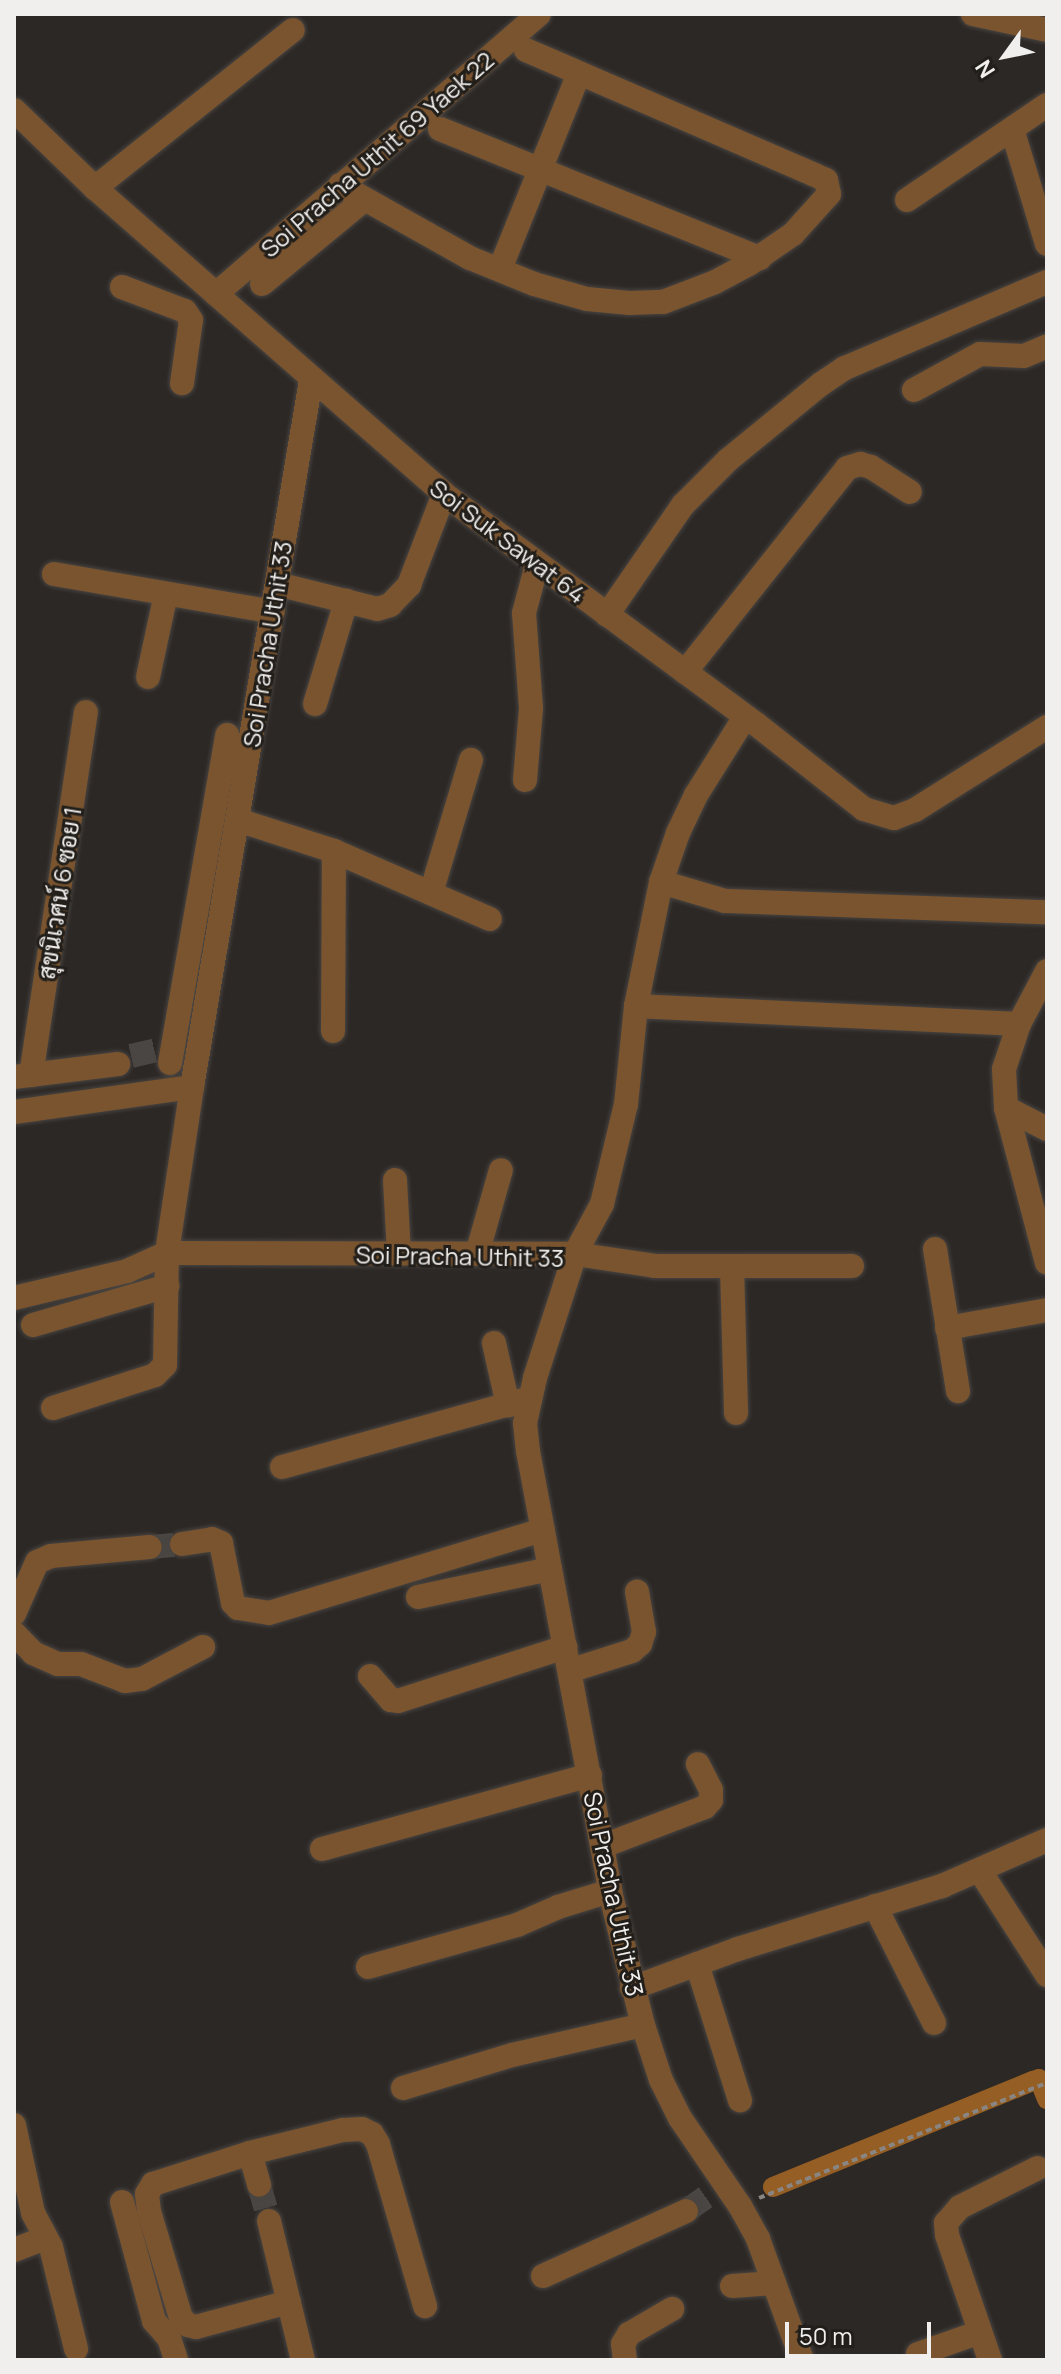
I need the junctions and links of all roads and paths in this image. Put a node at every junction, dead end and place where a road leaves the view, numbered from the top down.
1 (539, 14) edge
2 (973, 14) edge
3 (1045, 14) edge
4 (1047, 29) edge
5 (293, 30) dead end
6 (526, 50) dead end
7 (579, 73) junction
8 (1047, 105) edge
9 (14, 110) edge
10 (440, 129) dead end
11 (1012, 129) junction
12 (541, 167) junction
13 (340, 185) junction
14 (95, 188) junction
15 (364, 200) junction
16 (907, 200) dead end
17 (1047, 244) edge
18 (760, 258) junction
19 (500, 269) junction
20 (195, 276) junction
21 (1047, 282) edge
22 (262, 284) dead end
23 (122, 287) dead end
24 (216, 294) junction
25 (176, 307) junction
26 (1047, 346) edge
27 (311, 380) junction
28 (182, 383) dead end
29 (914, 390) dead end
30 (910, 492) dead end
31 (444, 494) junction
32 (537, 564) junction
33 (54, 574) dead end
34 (277, 584) junction
35 (166, 594) junction
36 (346, 601) junction
37 (273, 612) junction
38 (607, 615) junction
39 (685, 672) junction
40 (148, 677) dead end
41 (315, 704) dead end
42 (86, 712) dead end
43 (745, 717) junction
44 (1047, 727) edge
45 (227, 735) dead end
46 (471, 760) dead end
47 (525, 780) dead end
48 (238, 820) junction
49 (334, 851) junction
50 (661, 882) junction
51 (431, 893) junction
52 (1047, 912) edge
53 (490, 919) dead end
54 (1047, 971) edge
55 (1040, 999) edge
56 (636, 1006) junction
57 (1019, 1024) junction
58 (333, 1031) dead end
59 (198, 1052) junction
60 (127, 1063) tunnel mouth
61 (23, 1076) edge
62 (192, 1087) junction
63 (1006, 1108) junction
64 (14, 1112) edge
65 (1047, 1129) edge
66 (501, 1170) dead end
67 (395, 1180) dead end
68 (935, 1249) dead end
69 (167, 1253) junction
70 (399, 1254) junction
71 (477, 1254) junction
72 (575, 1254) junction
73 (1047, 1263) edge
74 (852, 1266) dead end
75 (732, 1267) junction
76 (167, 1286) junction
77 (14, 1298) edge
78 (1047, 1310) edge
79 (33, 1325) dead end
80 (947, 1328) junction
81 (494, 1343) dead end
82 (958, 1391) dead end
83 (519, 1402) junction
84 (53, 1408) dead end
85 (736, 1413) dead end
86 (282, 1467) dead end
87 (543, 1530) junction
88 (182, 1544) tunnel mouth
89 (150, 1547) tunnel mouth
90 (550, 1569) junction
91 (637, 1592) dead end
92 (418, 1597) dead end
93 (14, 1614) edge
94 (14, 1633) edge
95 (203, 1647) dead end
96 (568, 1658) junction
97 (370, 1676) dead end
98 (698, 1764) dead end
99 (590, 1775) junction
100 (1047, 1840) edge
101 (603, 1846) junction
102 (322, 1849) dead end
103 (980, 1871) junction
104 (610, 1891) junction
105 (875, 1906) junction
106 (697, 1964) junction
107 (368, 1967) dead end
108 (1047, 1975) edge
109 (632, 1988) junction
110 (934, 2023) dead end
111 (643, 2025) junction
112 (1047, 2083) edge
113 (403, 2088) dead end
114 (740, 2100) dead end
115 (14, 2125) edge
116 (250, 2153) junction
117 (1038, 2168) dead end
118 (259, 2185) tunnel mouth
119 (122, 2202) dead end
120 (740, 2206) junction
121 (686, 2211) tunnel mouth
122 (269, 2221) tunnel mouth
123 (46, 2238) junction
124 (14, 2250) edge
125 (543, 2276) dead end
126 (774, 2283) junction
127 (732, 2286) dead end
128 (289, 2302) junction
129 (425, 2306) dead end
130 (672, 2309) dead end
131 (980, 2332) junction
132 (76, 2349) dead end
133 (918, 2354) dead end
134 (176, 2360) edge
135 (303, 2360) edge
136 (625, 2360) edge
137 (802, 2360) edge
138 (990, 2360) edge

1 - 13 street, Soi Pracha Uthit 69 Yaek 22
2 - 4 street
3 - 4 street
5 - 14 street
6 - 7 street
7 - 12 street
7 - 18 street
8 - 11 street
9 - 14 street, Soi Suk Sawat 64
10 - 12 street
11 - 16 street
11 - 17 street
12 - 18 street
12 - 19 street
13 - 15 street
13 - 24 street, Soi Pracha Uthit 69 Yaek 22
14 - 20 street, Soi Suk Sawat 64
15 - 19 street
15 - 22 street
18 - 19 street
20 - 24 street, Soi Suk Sawat 64
20 - 25 street
21 - 38 street
23 - 25 street
24 - 27 street, Soi Suk Sawat 64
25 - 28 street
26 - 29 street
27 - 31 street, Soi Suk Sawat 64
27 - 34 street, Soi Pracha Uthit 33
30 - 39 street
31 - 32 street, Soi Suk Sawat 64
31 - 36 street
32 - 38 street, Soi Suk Sawat 64
32 - 47 street
33 - 35 street
34 - 36 street
34 - 37 street, Soi Pracha Uthit 33
35 - 37 street
35 - 40 street
36 - 41 street
37 - 48 street, Soi Pracha Uthit 33
38 - 39 street, Soi Suk Sawat 64
39 - 43 street, Soi Suk Sawat 64
42 - 61 street, สุขนิเวศน์ 6 ซอย 1
43 - 44 street, Soi Suk Sawat 64
43 - 50 street
45 - 59 street
46 - 51 street
48 - 49 street
48 - 59 street, Soi Pracha Uthit 33
49 - 51 street
49 - 58 street
50 - 52 street
50 - 56 street
51 - 53 street
54 - 55 street
55 - 57 street
56 - 57 street
56 - 72 street
57 - 63 street
59 - 62 street, Soi Pracha Uthit 33
60 - 61 street
62 - 64 street
62 - 69 street, Soi Pracha Uthit 33
63 - 65 street
63 - 73 street
66 - 71 street
67 - 70 street
68 - 80 street
69 - 70 street, Soi Pracha Uthit 33
69 - 76 street
69 - 77 street
70 - 71 street, Soi Pracha Uthit 33
71 - 72 street, Soi Pracha Uthit 33
72 - 75 street
72 - 83 street, Soi Pracha Uthit 33
74 - 75 street
75 - 85 street
76 - 79 street
76 - 84 street
78 - 80 street
80 - 82 street
81 - 83 street
83 - 86 street
83 - 87 street, Soi Pracha Uthit 33
87 - 88 street
87 - 90 street, Soi Pracha Uthit 33
89 - 93 street
90 - 92 street
90 - 96 street, Soi Pracha Uthit 33
91 - 96 street
94 - 95 street
96 - 97 street
96 - 99 street, Soi Pracha Uthit 33
98 - 101 street
99 - 101 street, Soi Pracha Uthit 33
99 - 102 street
100 - 103 street
101 - 104 street, Soi Pracha Uthit 33
103 - 105 street
103 - 108 street
104 - 107 street
104 - 109 street, Soi Pracha Uthit 33
105 - 106 street
105 - 110 street
106 - 109 street
106 - 114 street
109 - 111 street, Soi Pracha Uthit 33
111 - 113 street
111 - 120 street, Soi Pracha Uthit 33
112 - 120 path
115 - 123 street
116 - 118 street
116 - 128 street
116 - 129 street
117 - 131 street
119 - 134 street
120 - 126 street, Soi Pracha Uthit 33
121 - 125 street
122 - 128 street
123 - 124 street
123 - 132 street
126 - 127 street
126 - 137 street, Soi Pracha Uthit 33
128 - 135 street
130 - 136 street
131 - 133 street
131 - 138 street

